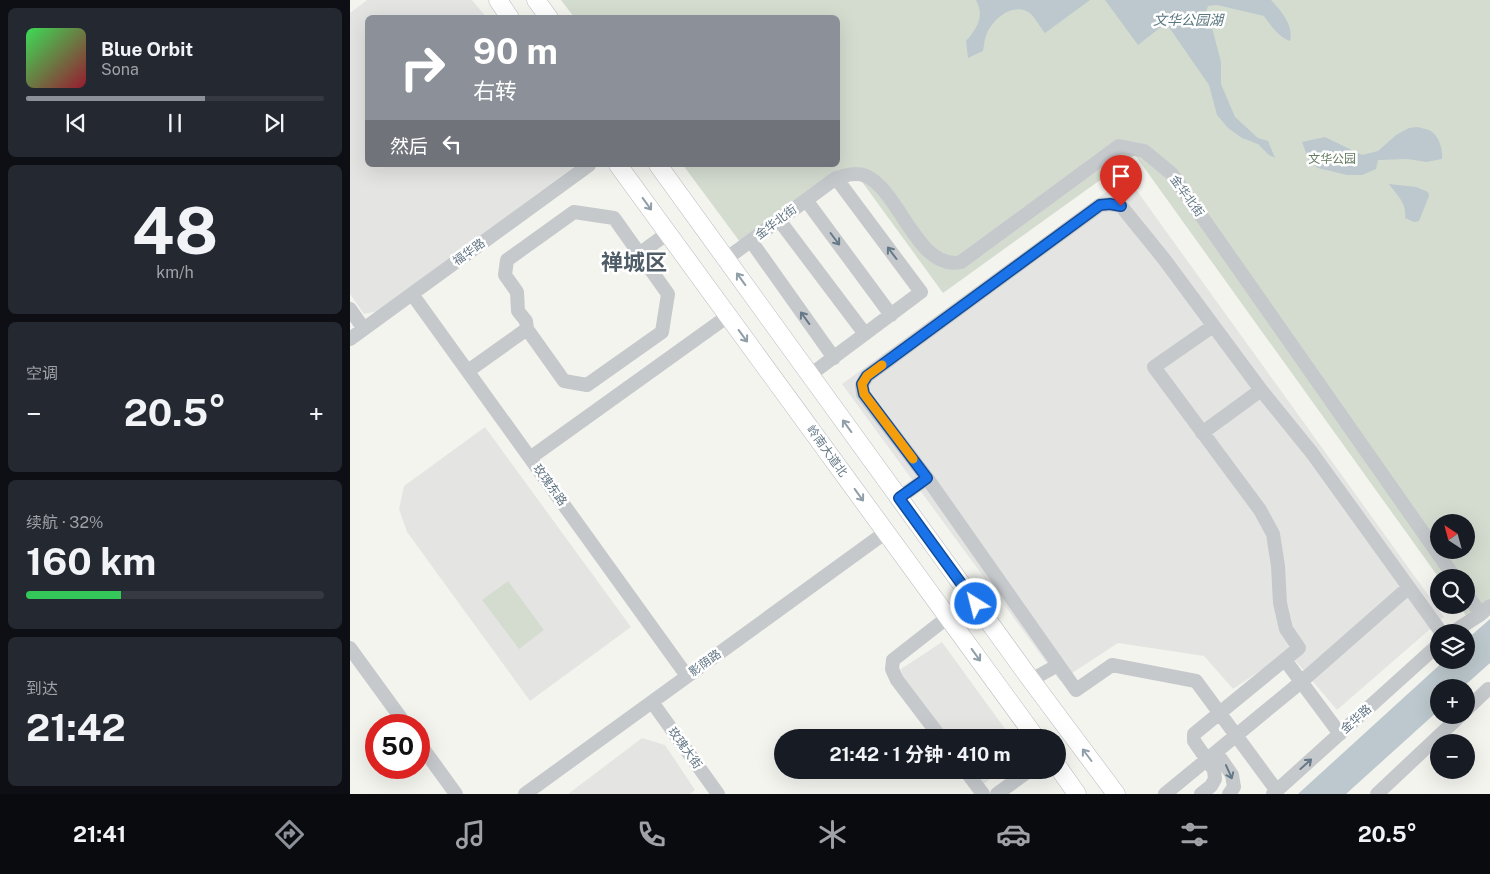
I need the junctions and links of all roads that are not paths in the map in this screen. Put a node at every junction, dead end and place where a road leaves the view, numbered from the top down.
1 (498, 0) edge
2 (536, 0) edge
3 (508, 15) edge
4 (547, 15) edge
5 (586, 167) edge
6 (619, 167) edge
7 (659, 167) edge
8 (836, 178) junction
9 (806, 200) junction
10 (779, 220) junction
11 (668, 233) junction
12 (751, 241) junction
13 (639, 254) junction
14 (726, 259) junction
15 (412, 294) junction
16 (350, 309) edge
17 (891, 315) junction
18 (728, 316) junction
19 (1213, 326) junction
20 (364, 329) junction
21 (527, 330) junction
22 (864, 334) junction
23 (350, 339) edge
24 (834, 358) junction
25 (468, 371) junction
26 (810, 375) junction
27 (1261, 390) junction
28 (1202, 433) junction
29 (530, 458) junction
30 (927, 478) junction
31 (899, 498) junction
32 (886, 532) junction
33 (1449, 569) edge
34 (1408, 588) junction
35 (1475, 602) edge
36 (1485, 610) edge
37 (948, 617) junction
38 (1435, 624) edge
39 (1465, 624) edge
40 (350, 648) edge
41 (1430, 652) edge
42 (1285, 660) junction
43 (1058, 665) junction
44 (687, 676) junction
45 (1031, 680) junction
46 (1301, 682) junction
47 (1488, 689) dead end
48 (1475, 701) edge
49 (652, 702) junction
50 (1220, 713) junction
51 (398, 714) edge
52 (1451, 724) edge
53 (934, 729) edge
54 (1029, 729) edge
55 (1340, 734) junction
56 (1236, 735) junction
57 (1211, 756) junction
58 (430, 758) edge
59 (1066, 778) edge
60 (972, 779) edge
61 (1018, 779) edge
62 (1275, 792) edge
63 (456, 794) edge
64 (525, 794) edge
65 (718, 794) edge
66 (984, 794) edge
67 (997, 794) edge
68 (1077, 794) edge
69 (1116, 794) edge
70 (1165, 794) edge
71 (1201, 794) edge
72 (1229, 794) edge
73 (1377, 794) edge

1 - 3 main road
2 - 4 main road
5 - 15 street, 福华路
6 -> 11 main road, 岭南大道北
7 - 14 main road
8 - 9 street, 金华北街
17 -> 8 street
8 - 33 street, 金华北街
9 - 10 street, 金华北街
9 -> 17 street
10 - 12 street, 金华北街
10 - 22 street
11 - 13 street
11 - 18 main road, 岭南大道北
12 - 14 street, 金华北街
24 -> 12 street
13 - 21 street
13 - 21 street
26 -> 14 main road
15 - 20 street, 福华路
15 - 25 street, 玫瑰东路
16 - 20 street
17 - 22 street
18 - 29 street
18 -> 32 main road, 岭南大道北
19 - 27 street
19 - 28 street
19 - 30 street
20 - 23 street, 福华路
21 - 25 street
22 - 24 street
24 - 26 street
25 - 29 street, 玫瑰东路
31 -> 26 main road
27 - 28 street
27 - 34 street
28 - 42 street
29 - 44 street, 玫瑰东路
30 - 31 street
30 - 43 street
31 - 45 main road
32 - 37 main road, 岭南大道北
32 - 44 street, 影荫路
34 - 38 street
34 - 46 street
35 - 36 street
36 - 39 street
37 - 53 street
37 -> 54 main road, 岭南大道北
40 - 51 street
41 - 55 street, 金华路
42 - 46 street
42 - 50 street
43 - 45 street
43 - 50 street
44 - 49 street, 影荫路
69 -> 45 main road
46 - 55 street
46 - 56 street
47 - 48 street
49 - 64 street, 影荫路
49 - 65 street, 玫瑰大街
50 - 56 street
50 - 57 street
52 - 73 street
62 -> 55 street, 金华路
56 - 57 street
56 - 62 street
57 - 70 street
57 - 71 street
57 -> 72 street
58 - 63 street
59 - 68 main road
60 - 66 street
61 - 67 street

